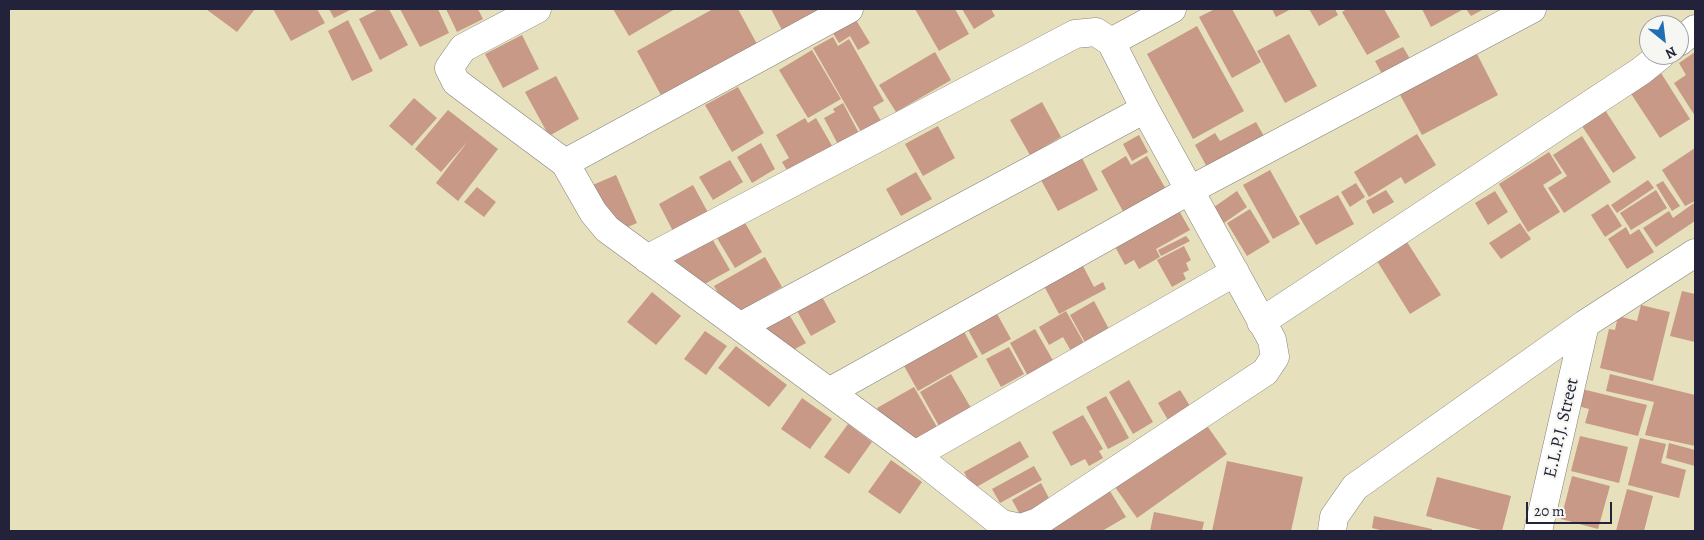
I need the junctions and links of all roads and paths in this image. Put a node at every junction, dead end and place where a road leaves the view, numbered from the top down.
1 (537, 9) edge
2 (849, 9) edge
3 (1172, 9) edge
4 (1532, 9) edge
5 (1111, 42) junction
6 (1648, 65) edge
7 (1145, 108) junction
8 (565, 163) junction
9 (1190, 190) junction
10 (1695, 253) edge
11 (648, 259) junction
12 (1235, 272) junction
13 (1261, 322) junction
14 (1585, 324) junction
15 (741, 326) junction
16 (829, 392) junction
17 (915, 455) junction
18 (1332, 531) edge
19 (1538, 531) edge

1 - 8 street
2 - 8 street
3 - 5 street
4 - 9 street
5 - 7 street
5 - 11 street
6 - 13 street
7 - 9 street
7 - 15 street
8 - 11 street
9 - 12 street
9 - 16 street
10 - 14 street
11 - 15 street
12 - 13 street
12 - 17 street
13 - 17 street
14 - 18 street
14 - 19 street, E.L.P.J. Street
15 - 16 street
16 - 17 street

